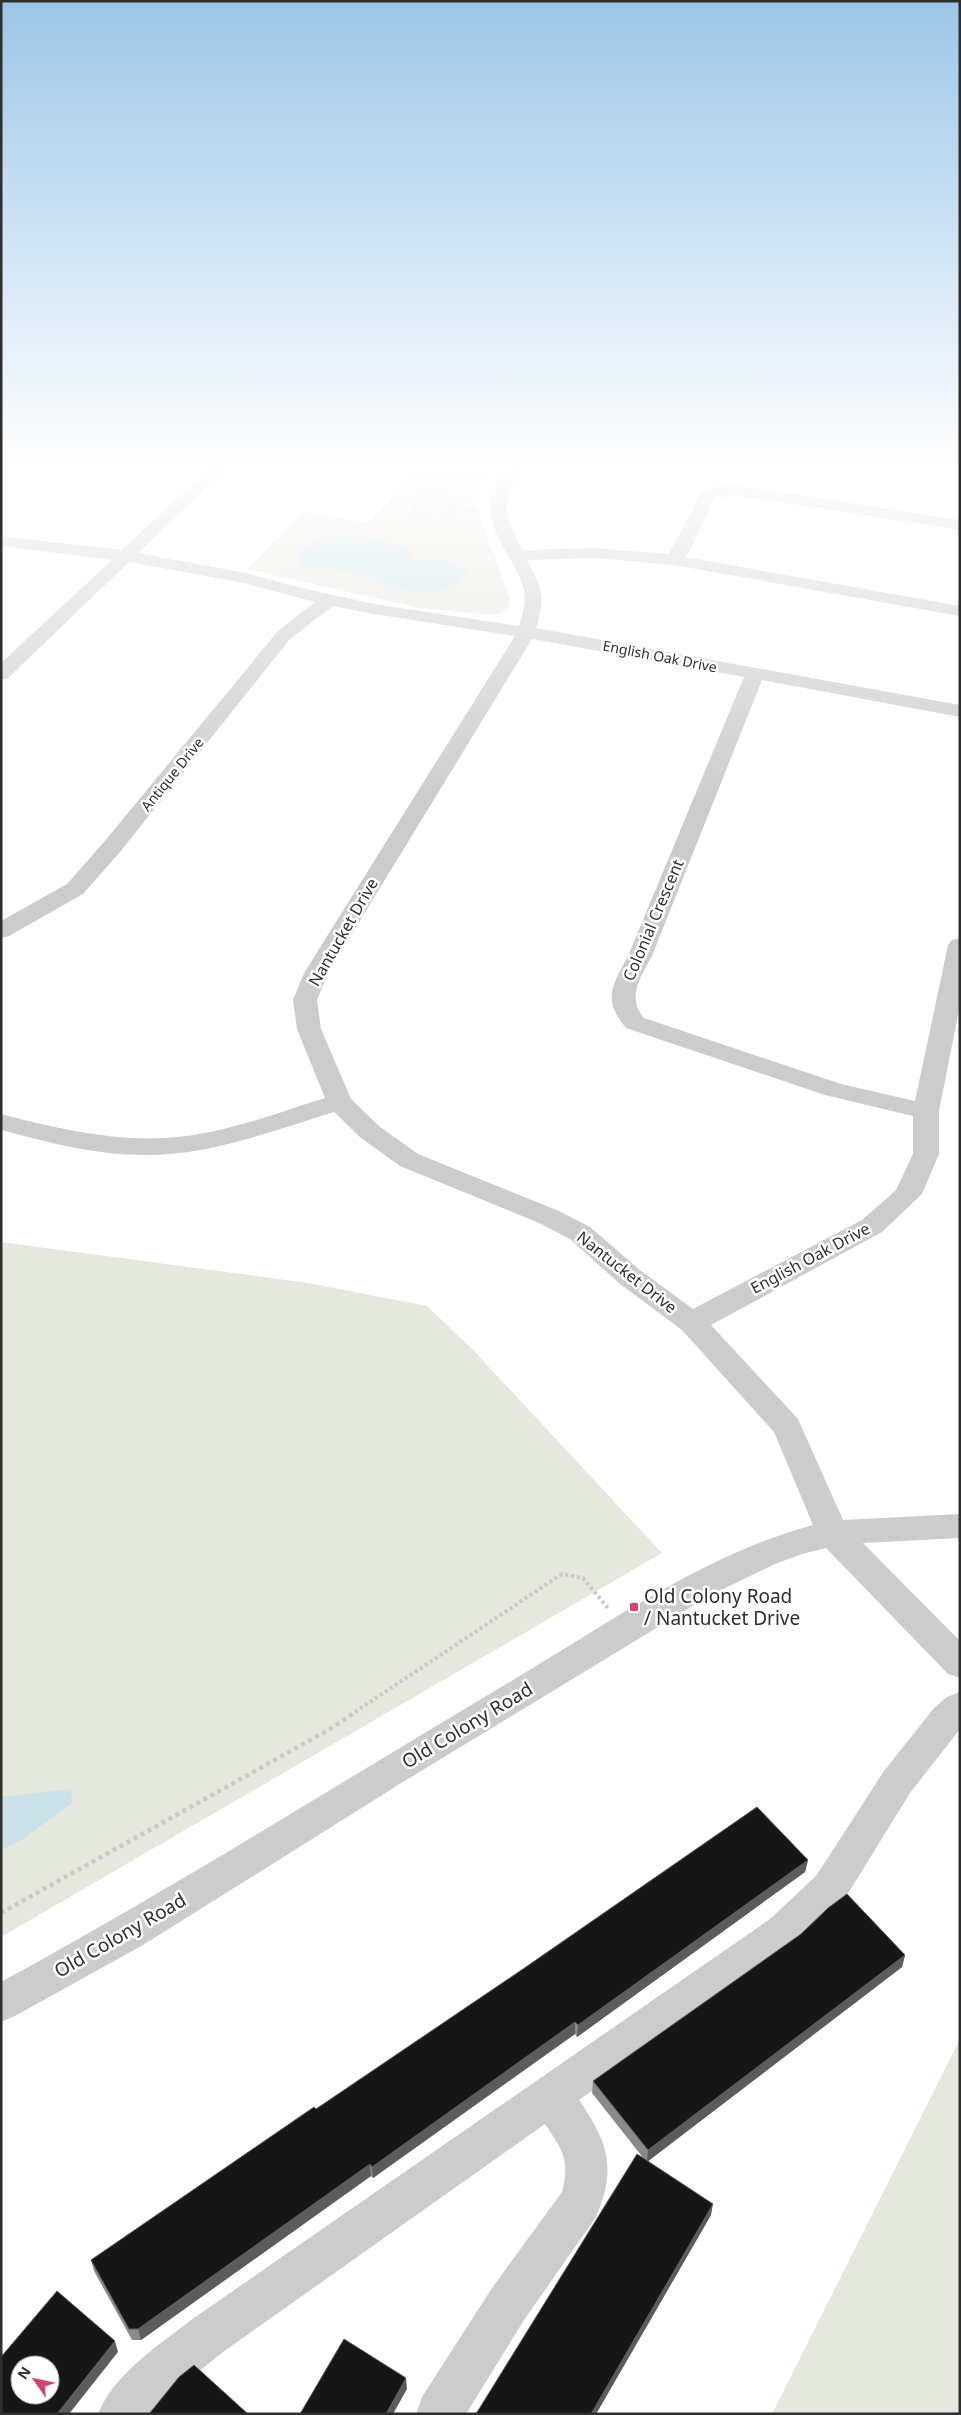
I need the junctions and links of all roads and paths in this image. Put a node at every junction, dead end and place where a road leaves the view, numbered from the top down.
1 (103, 577) edge
2 (239, 577) edge
3 (528, 577) edge
4 (768, 577) edge
5 (329, 600) junction
6 (960, 611) edge
7 (526, 633) junction
8 (1, 674) edge
9 (756, 674) junction
10 (960, 710) edge
11 (1, 931) edge
12 (960, 945) edge
13 (339, 1102) junction
14 (926, 1111) junction
15 (1, 1122) edge
16 (692, 1323) junction
17 (960, 1526) edge
18 (833, 1534) junction
19 (628, 1629) junction
20 (960, 1664) edge
21 (960, 1707) edge
22 (1, 1913) edge
23 (1, 2003) edge
24 (550, 2095) junction
25 (121, 2414) edge
26 (439, 2414) edge

1 - 8 street
2 - 5 street, English Oak Drive
3 - 7 street, Nantucket Drive
4 - 6 street
5 - 7 street, English Oak Drive
5 - 11 street, Antique Drive
7 - 9 street, English Oak Drive
7 - 13 street, Nantucket Drive
9 - 10 street, English Oak Drive
9 - 14 street, Colonial Crescent
12 - 14 street, English Oak Drive
13 - 15 street
13 - 16 street, Nantucket Drive
14 - 16 street, English Oak Drive
16 - 18 street, Nantucket Drive
17 - 18 street, Old Colony Road
18 - 19 street, Old Colony Road
18 - 20 street
19 - 22 path
19 - 23 street, Old Colony Road
21 - 24 street
24 - 25 street
24 - 26 street

